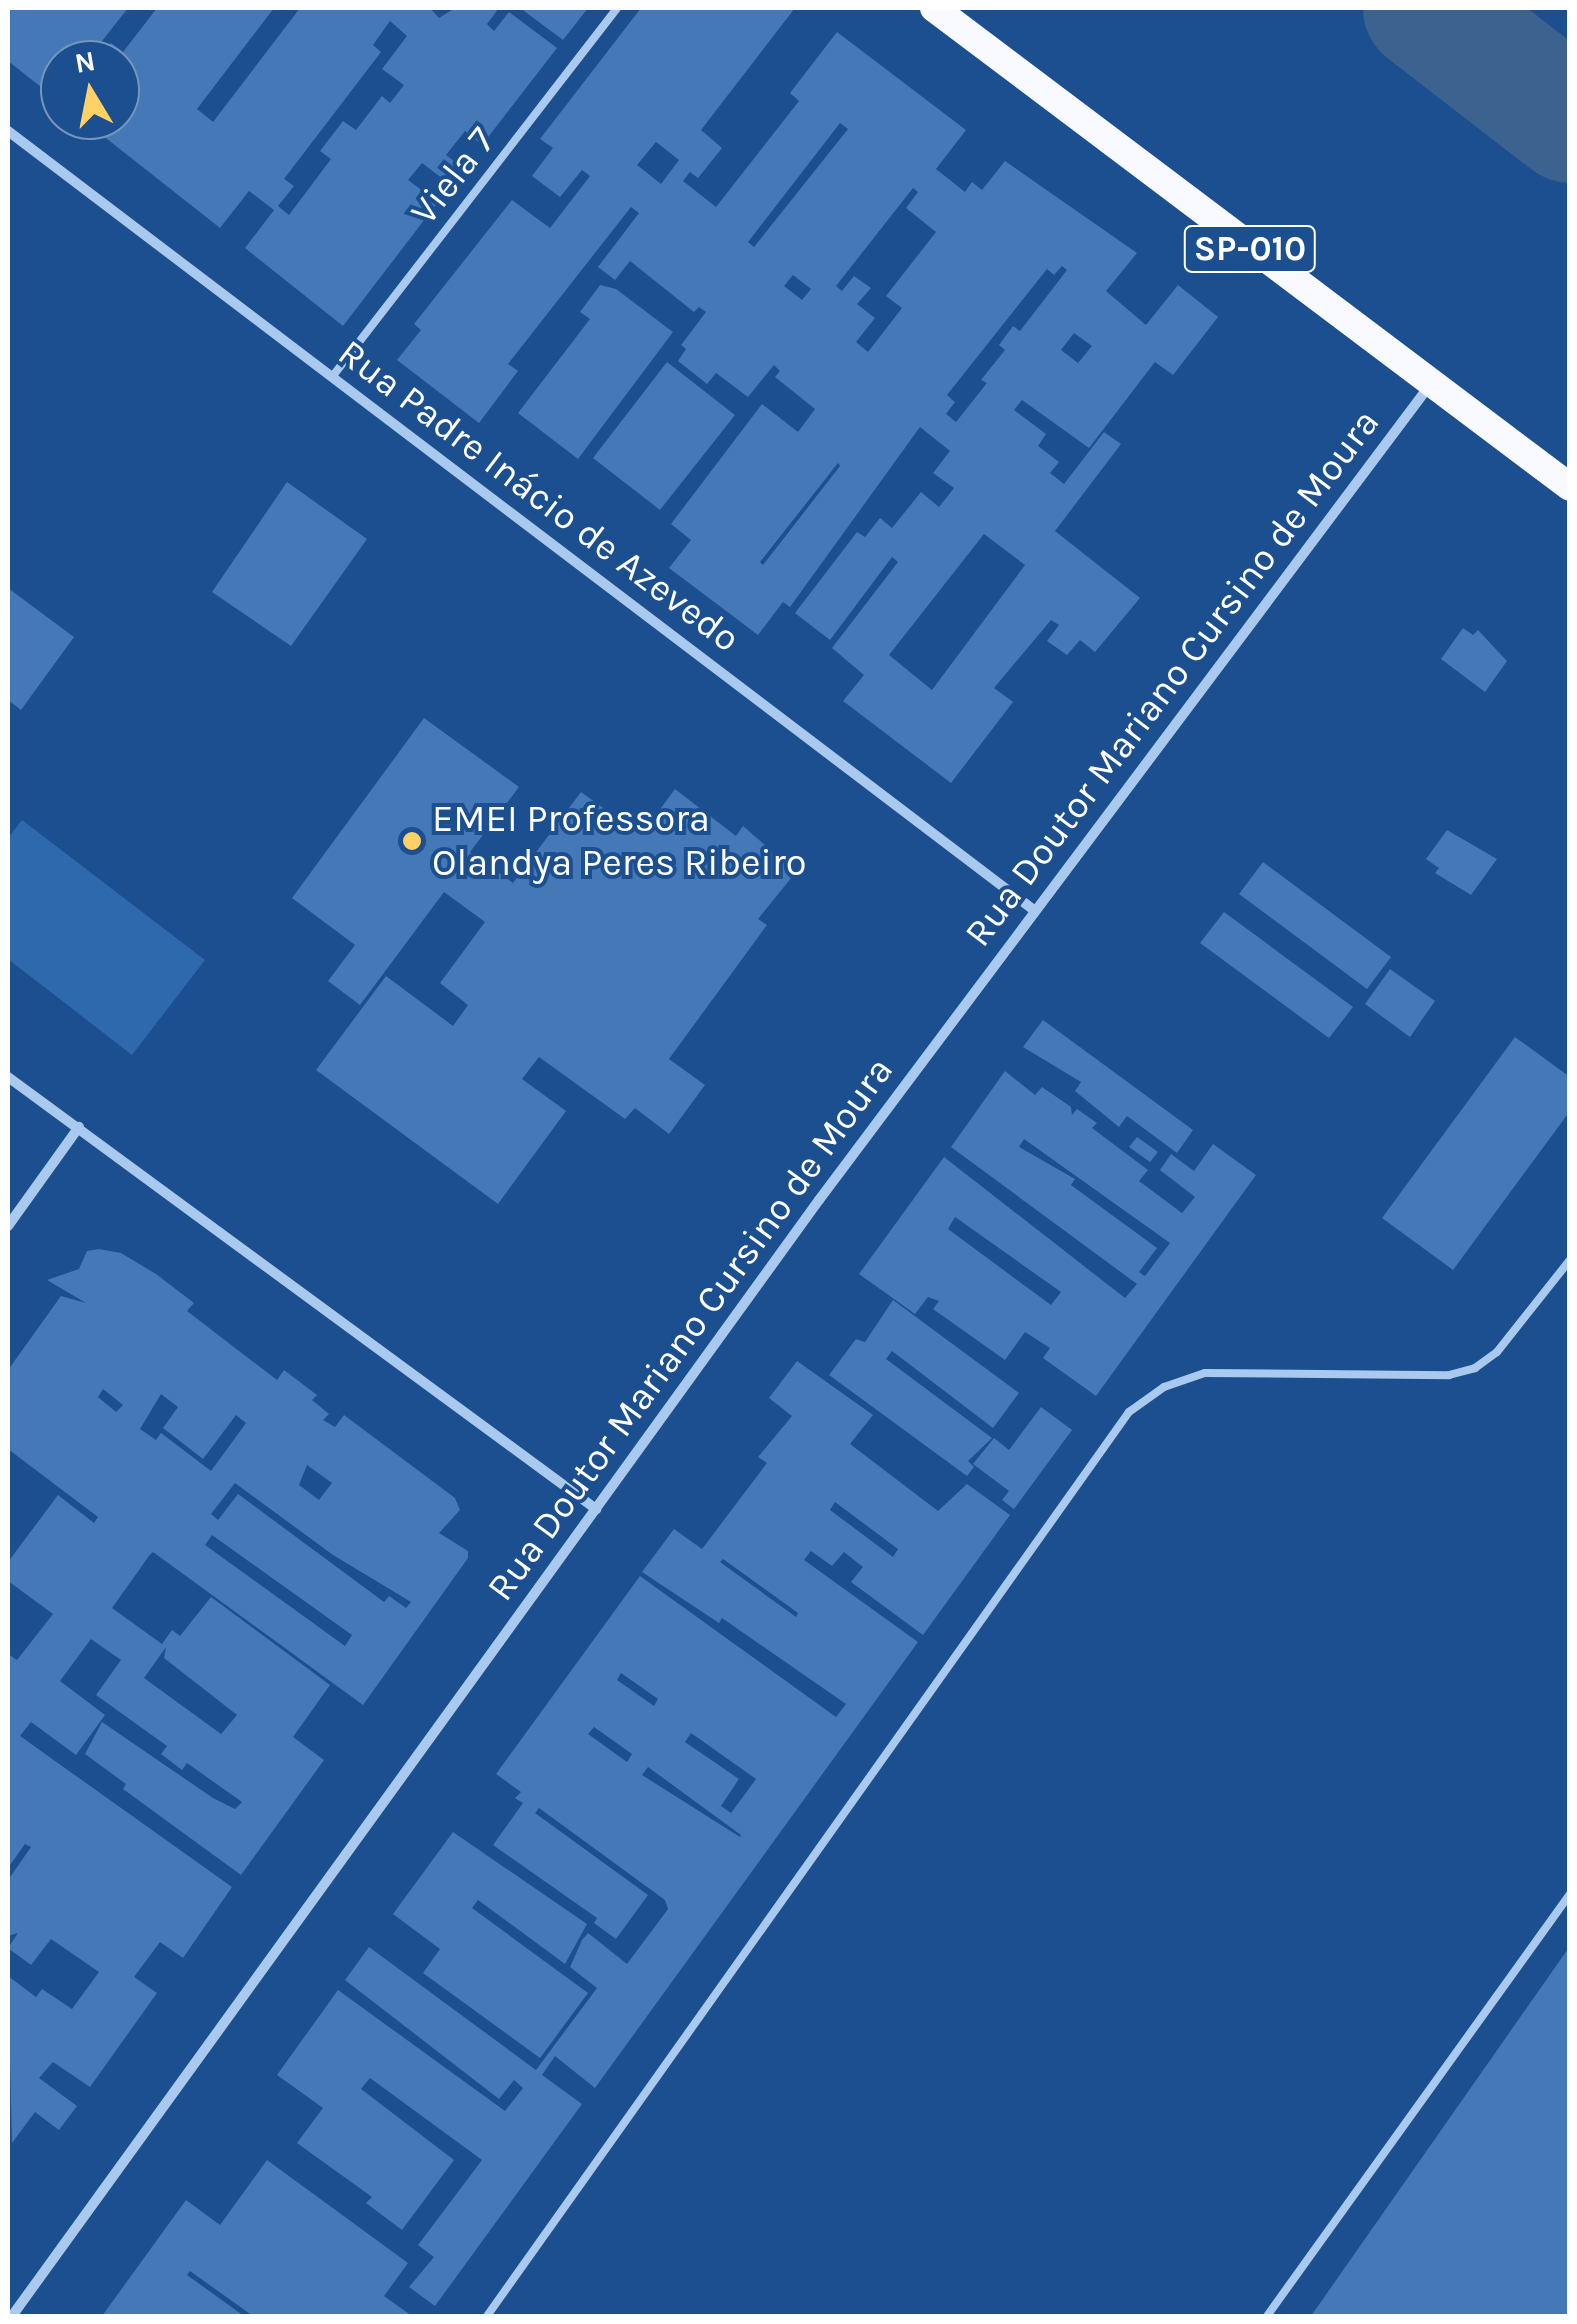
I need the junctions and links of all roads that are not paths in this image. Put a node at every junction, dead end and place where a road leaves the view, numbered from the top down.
1 (616, 8) edge
2 (934, 8) edge
3 (8, 131) edge
4 (332, 377) junction
5 (1429, 386) junction
6 (1570, 487) edge
7 (1034, 910) junction
8 (8, 1077) edge
9 (79, 1127) junction
10 (8, 1226) edge
11 (1570, 1260) edge
12 (596, 1509) junction
13 (1570, 1894) edge
14 (12, 2316) edge
15 (487, 2316) edge
16 (1267, 2316) edge

1 - 4 lane, Viela 7
2 - 5 highway, SP-010
3 - 4 street, Rua Padre Inácio de Azevedo
4 - 7 street, Rua Padre Inácio de Azevedo
5 - 6 highway, SP-010
5 - 7 street, Rua Doutor Mariano Cursino de Moura
7 - 12 street, Rua Doutor Mariano Cursino de Moura
8 - 9 street
9 - 10 street
9 - 12 street
11 - 15 lane
12 - 14 street, Rua Doutor Mariano Cursino de Moura
13 - 16 lane

